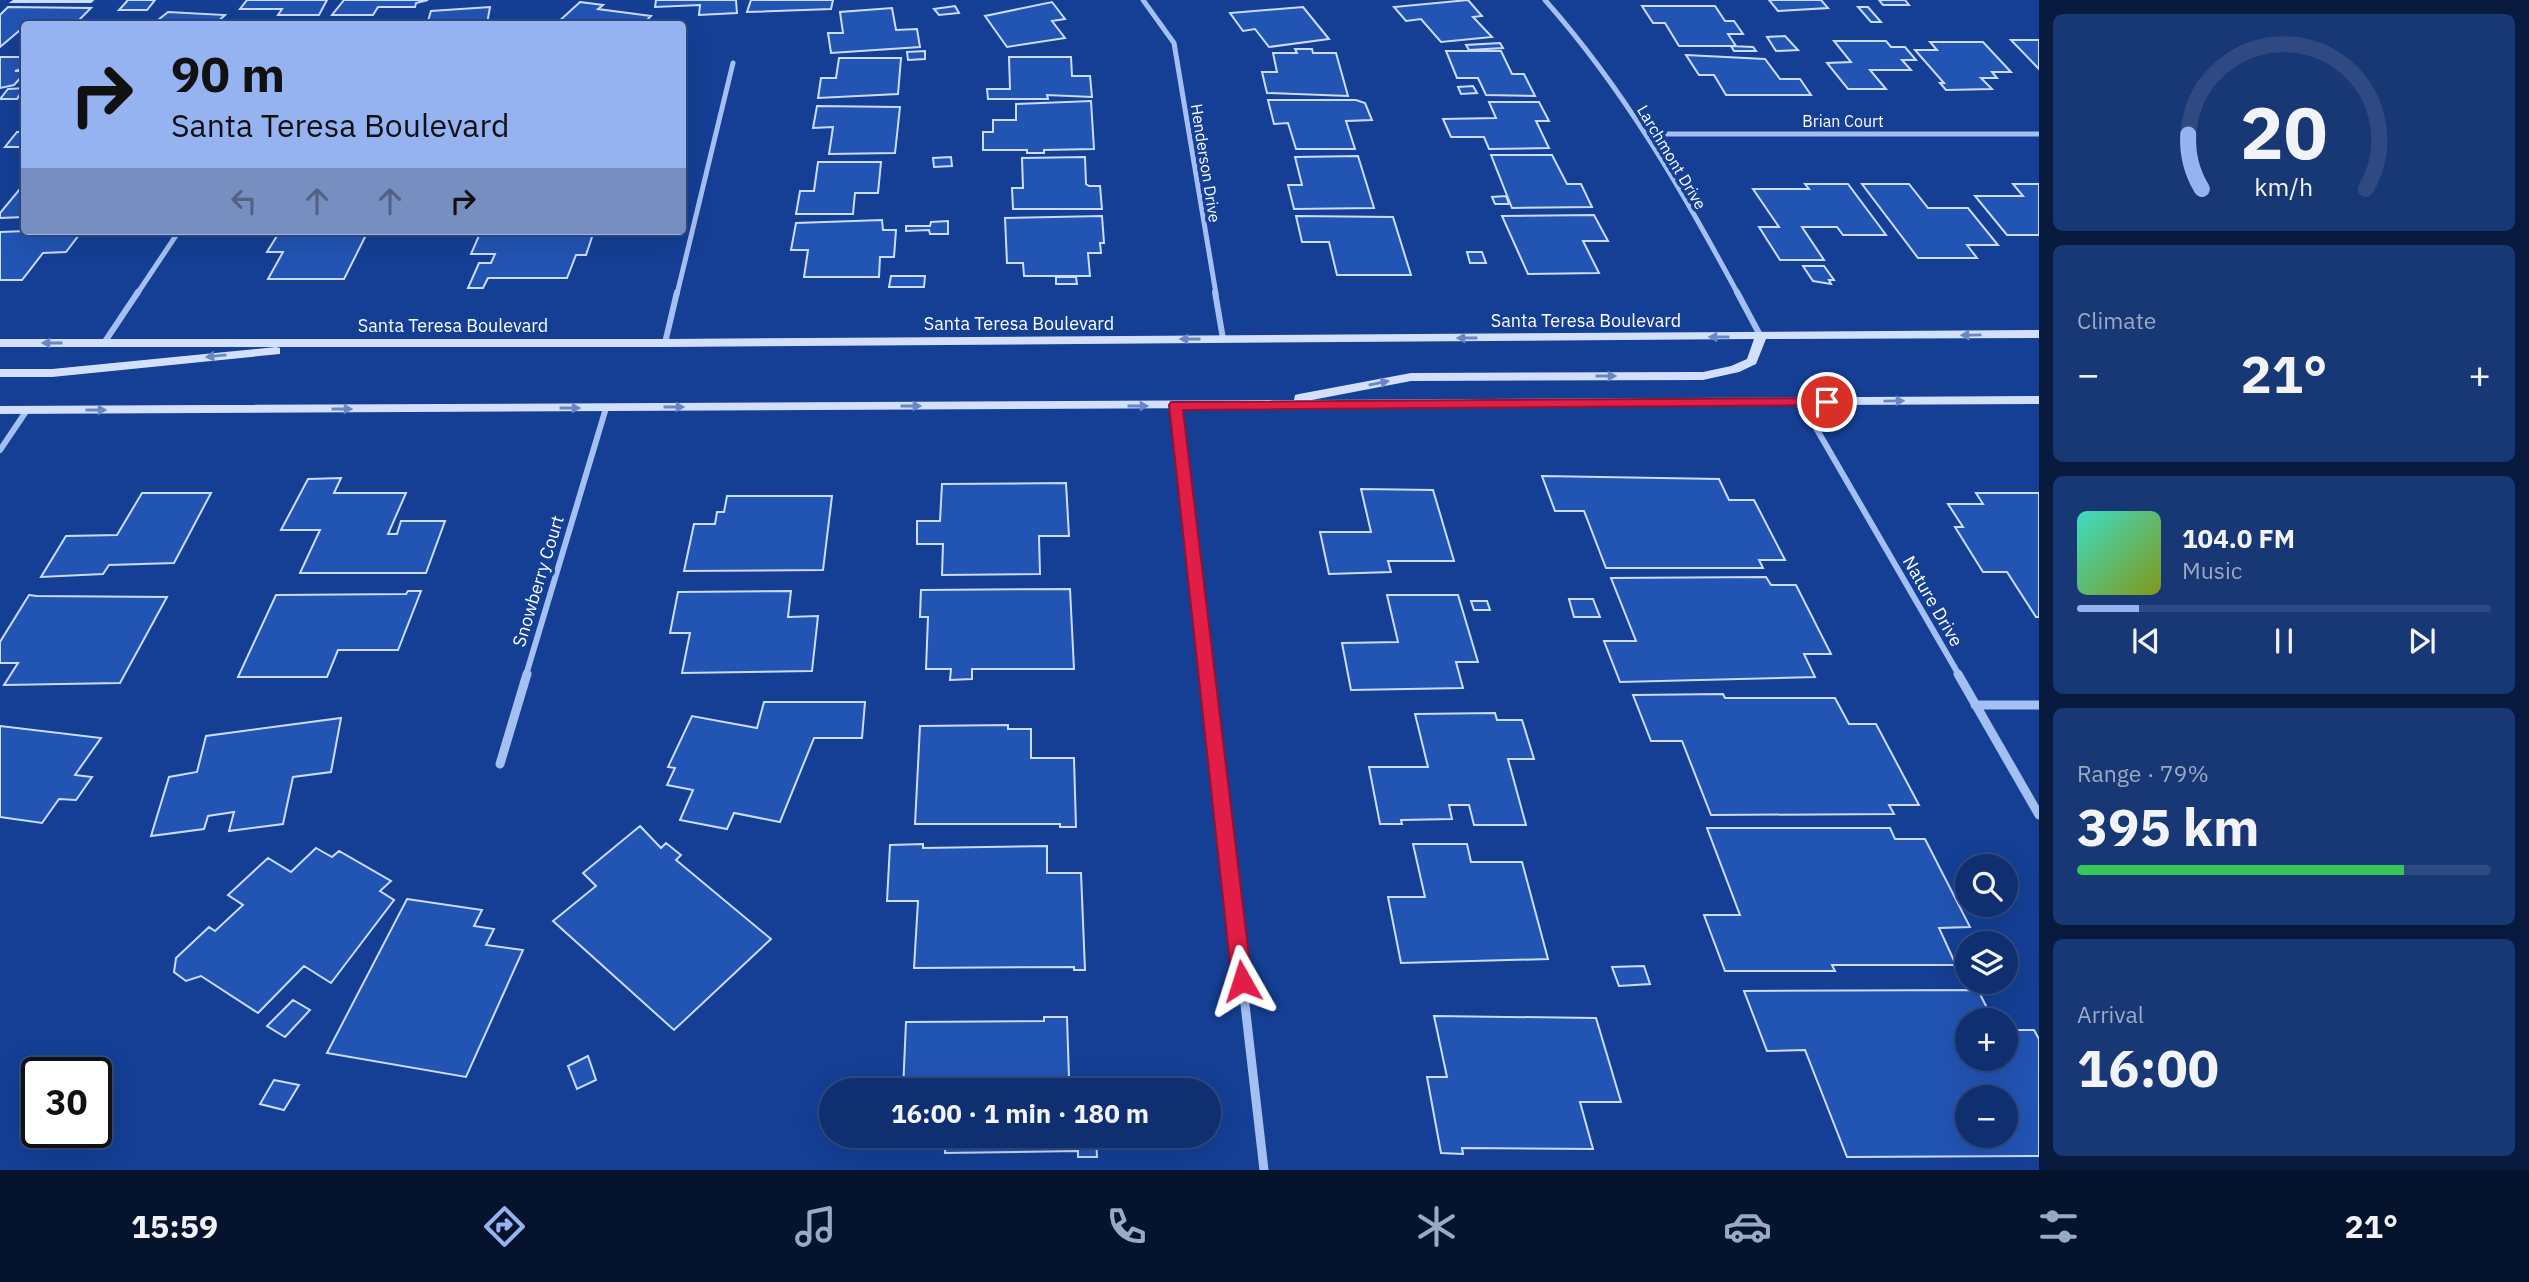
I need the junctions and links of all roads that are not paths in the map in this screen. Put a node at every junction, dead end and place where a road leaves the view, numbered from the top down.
1 (1143, 0) edge
2 (1545, 0) edge
3 (733, 63) dead end
4 (1646, 134) junction
5 (2039, 134) edge
6 (176, 235) edge
7 (2039, 334) edge
8 (1761, 337) junction
9 (1223, 339) junction
10 (104, 342) junction
11 (357, 342) junction
12 (665, 342) junction
13 (0, 343) edge
14 (0, 373) edge
15 (2039, 400) edge
16 (1801, 402) junction
17 (1176, 405) junction
18 (1264, 405) junction
19 (606, 408) junction
20 (0, 410) edge
21 (27, 410) junction
22 (0, 450) edge
23 (1975, 705) junction
24 (2039, 705) edge
25 (500, 764) dead end
26 (2039, 815) edge
27 (1264, 1170) edge

1 - 9 street, Henderson Drive
2 - 4 street, Larchmont Drive
3 - 12 street
4 - 5 street, Brian Court
4 - 8 street, Larchmont Drive
6 - 10 street
7 -> 8 main road, Santa Teresa Boulevard
8 -> 9 main road, Santa Teresa Boulevard
18 -> 8 main road
9 -> 12 main road, Santa Teresa Boulevard
10 - 11 main road, Santa Teresa Boulevard
10 -> 13 main road, Santa Teresa Boulevard
11 - 12 main road, Santa Teresa Boulevard
11 -> 14 main road
16 -> 15 main road
16 - 18 main road
16 - 23 street, Nature Drive
17 - 18 main road
19 -> 17 main road
17 - 27 street
21 -> 19 main road
19 - 25 street, Snowberry Court
20 - 21 main road
21 - 22 street
23 - 24 street
23 - 26 street, Nature Drive

